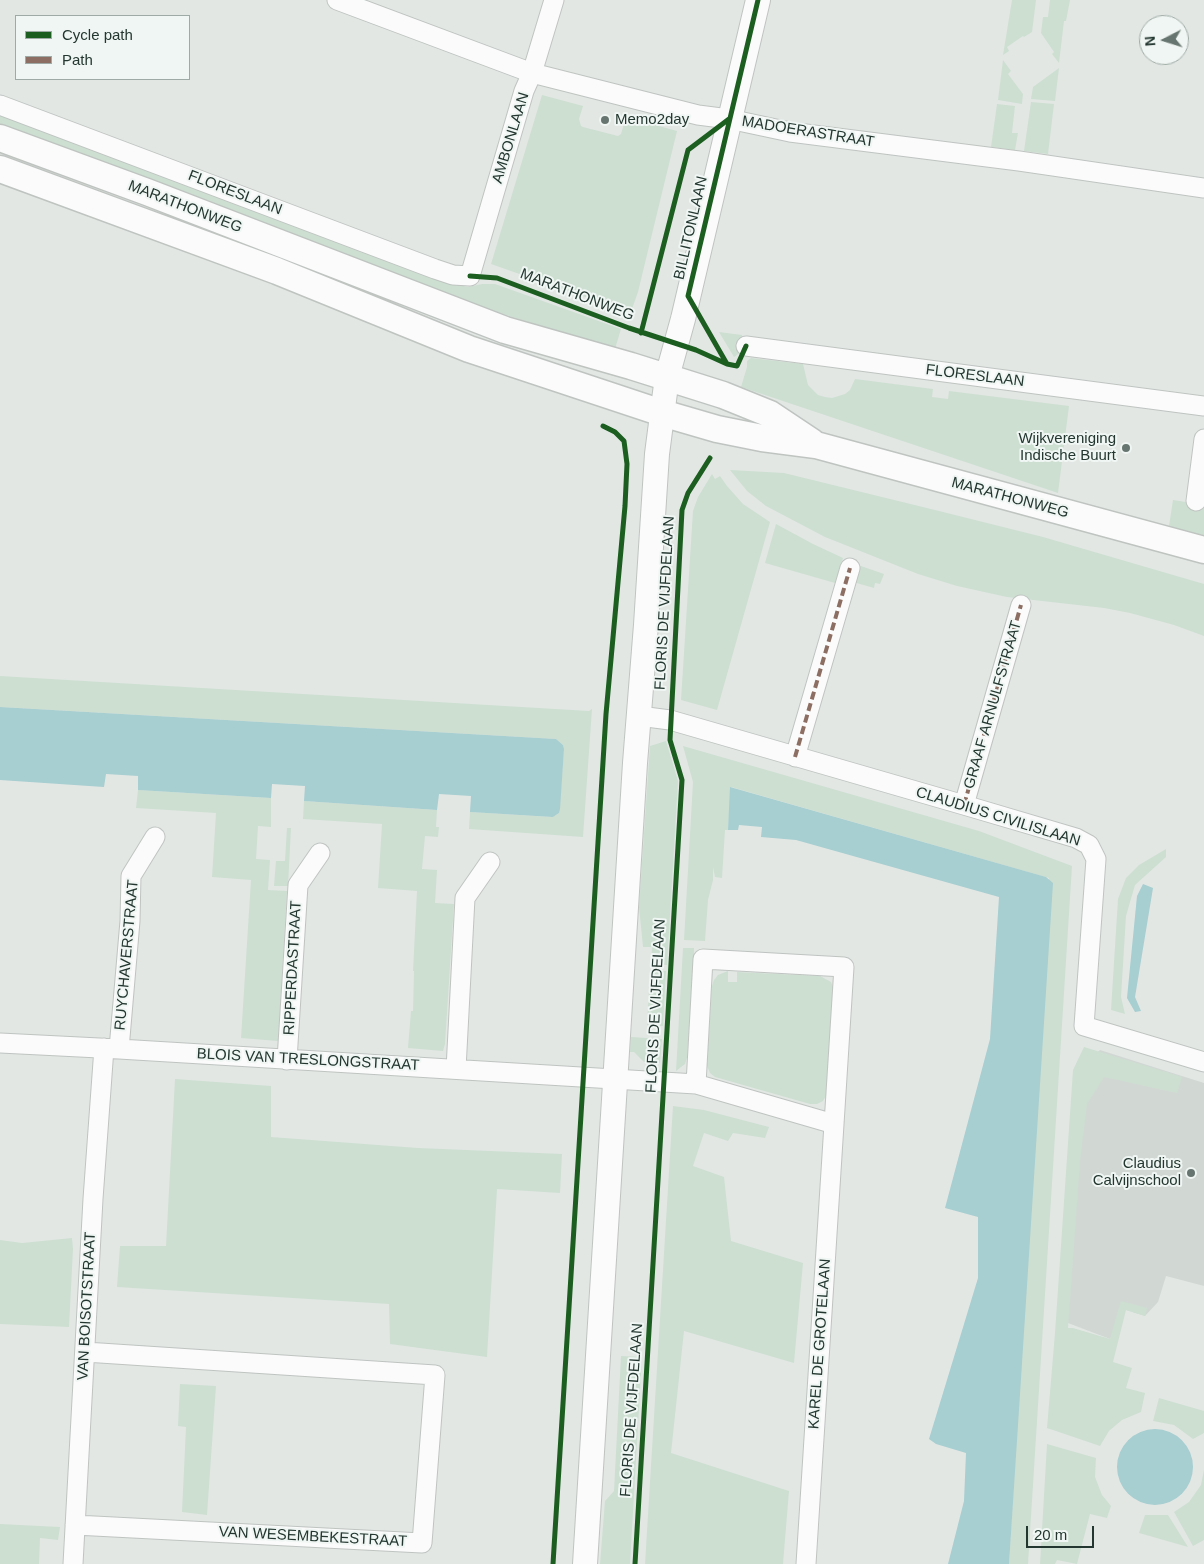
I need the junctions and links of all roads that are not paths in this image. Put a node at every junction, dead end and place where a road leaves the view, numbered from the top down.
1 (337, 0) edge
2 (554, 0) edge
3 (758, 0) edge
4 (532, 73) junction
5 (0, 105) edge
6 (729, 119) junction
7 (0, 138) edge
8 (0, 169) edge
9 (1204, 188) edge
10 (470, 276) joint
11 (746, 346) dead end
12 (667, 377) junction
13 (1204, 406) edge
14 (662, 414) junction
15 (1204, 439) edge
16 (816, 445) junction
17 (1196, 501) dead end
18 (1204, 550) edge
19 (850, 568) dead end
20 (1021, 605) dead end
21 (639, 716) junction
22 (796, 757) junction
23 (964, 805) junction
24 (155, 837) dead end
25 (320, 853) dead end
26 (490, 862) dead end
27 (0, 1043) edge
28 (111, 1049) junction
29 (287, 1060) junction
30 (1204, 1062) edge
31 (456, 1069) junction
32 (616, 1079) junction
33 (696, 1084) junction
34 (834, 1124) junction
35 (85, 1352) junction
36 (75, 1525) junction
37 (73, 1564) edge
38 (585, 1564) edge
39 (806, 1564) edge

1 - 4 street, MADOERASTRAAT
2 - 4 street, AMBONLAAN
3 - 6 street, BILLITONLAAN
4 - 6 street, MADOERASTRAAT
4 - 10 street, AMBONLAAN
5 - 10 street, FLORESLAAN
6 - 9 street, MADOERASTRAAT
6 - 12 street, BILLITONLAAN
7 - 12 main road, MARATHONWEG
8 - 14 main road, MARATHONWEG
11 - 13 street, FLORESLAAN
12 - 14 street, FLORIS DE VIJFDELAAN
12 - 16 main road, MARATHONWEG
14 - 16 main road, MARATHONWEG
14 - 21 street, FLORIS DE VIJFDELAAN
15 - 17 street
16 - 18 main road, MARATHONWEG
19 - 22 street
20 - 23 street, GRAAF ARNULFSTRAAT
21 - 22 street, CLAUDIUS CIVILISLAAN
21 - 32 street, FLORIS DE VIJFDELAAN
22 - 23 street, CLAUDIUS CIVILISLAAN
23 - 30 street, CLAUDIUS CIVILISLAAN
24 - 28 street, RUYCHAVERSTRAAT
25 - 29 street, RIPPERDASTRAAT
26 - 31 street
27 - 28 street, BLOIS VAN TRESLONGSTRAAT
28 - 29 street, BLOIS VAN TRESLONGSTRAAT
28 - 35 street, VAN BOISOTSTRAAT
29 - 31 street, BLOIS VAN TRESLONGSTRAAT
31 - 32 street, BLOIS VAN TRESLONGSTRAAT
32 - 33 street
32 - 38 street, FLORIS DE VIJFDELAAN
33 - 34 street
33 - 34 street, KAREL DE GROTELAAN
34 - 39 street, KAREL DE GROTELAAN
35 - 36 street, VAN BOISOTSTRAAT
35 - 36 street, VAN WESEMBEKESTRAAT
36 - 37 street, VAN BOISOTSTRAAT

